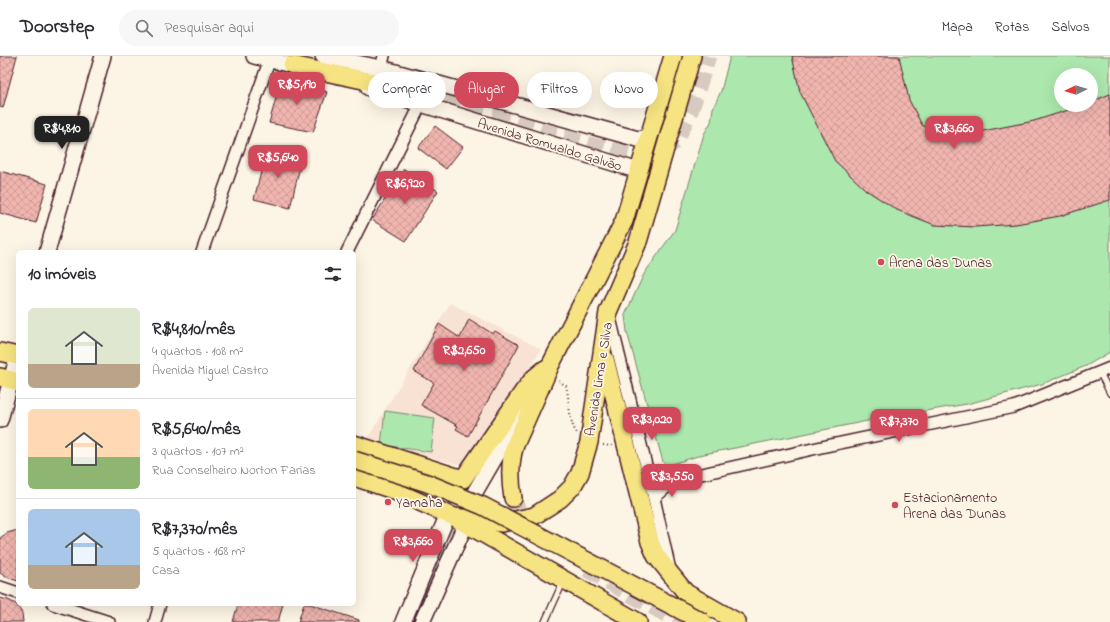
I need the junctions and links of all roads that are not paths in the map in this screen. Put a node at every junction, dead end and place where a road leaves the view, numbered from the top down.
1 (103, 56) edge
2 (254, 56) edge
3 (323, 56) edge
4 (673, 56) edge
5 (692, 56) edge
6 (270, 58) edge
7 (383, 62) edge
8 (292, 65) junction
9 (368, 81) edge
10 (368, 88) edge
11 (419, 108) edge
12 (434, 108) edge
13 (652, 131) junction
14 (639, 170) junction
15 (48, 250) edge
16 (203, 250) edge
17 (348, 250) edge
18 (608, 312) junction
19 (603, 351) junction
20 (0, 352) edge
21 (16, 355) edge
22 (16, 361) edge
23 (550, 366) junction
24 (1105, 371) edge
25 (10, 380) edge
26 (1110, 393) edge
27 (0, 420) edge
28 (356, 445) edge
29 (356, 461) edge
30 (649, 476) junction
31 (356, 478) edge
32 (674, 480) junction
33 (475, 492) tunnel mouth
34 (513, 498) tunnel mouth
35 (654, 498) junction
36 (456, 518) junction
37 (671, 577) junction
38 (564, 580) junction
39 (0, 587) edge
40 (16, 592) edge
41 (58, 606) edge
42 (159, 606) edge
43 (109, 622) edge
44 (155, 622) edge
45 (403, 622) edge
46 (422, 622) edge
47 (546, 622) edge
48 (638, 622) edge
49 (703, 622) edge
50 (737, 622) edge

1 - 15 main road
2 - 6 main road, Avenida Romualdo Galvão
3 - 7 main road, Avenida Romualdo Galvão
4 - 13 main road
5 - 18 main road, Avenida Lima e Silva
6 - 8 main road, Avenida Romualdo Galvão
6 - 16 street
7 - 13 main road, Avenida Romualdo Galvão
8 - 9 main road
8 - 10 main road, Avenida Romualdo Galvão
11 - 17 street
12 - 14 main road, Avenida Romualdo Galvão
13 - 14 main road
14 - 23 main road
18 - 19 main road, Avenida Lima e Silva
18 - 30 street
19 - 36 main road, Avenida Lima e Silva
19 - 37 main road
20 - 21 main road
22 - 25 main road
23 - 28 main road
23 - 33 main road
23 - 34 main road
24 - 26 lane
24 - 32 street
25 - 27 main road
29 - 49 main road, bridge
30 - 32 street
30 - 35 street
31 - 36 main road
32 - 35 street
35 - 37 street
36 - 38 main road
36 - 45 main road
36 - 46 main road
37 - 50 main road
38 - 47 lane
38 - 48 main road
39 - 40 street
41 - 43 street
42 - 44 street

